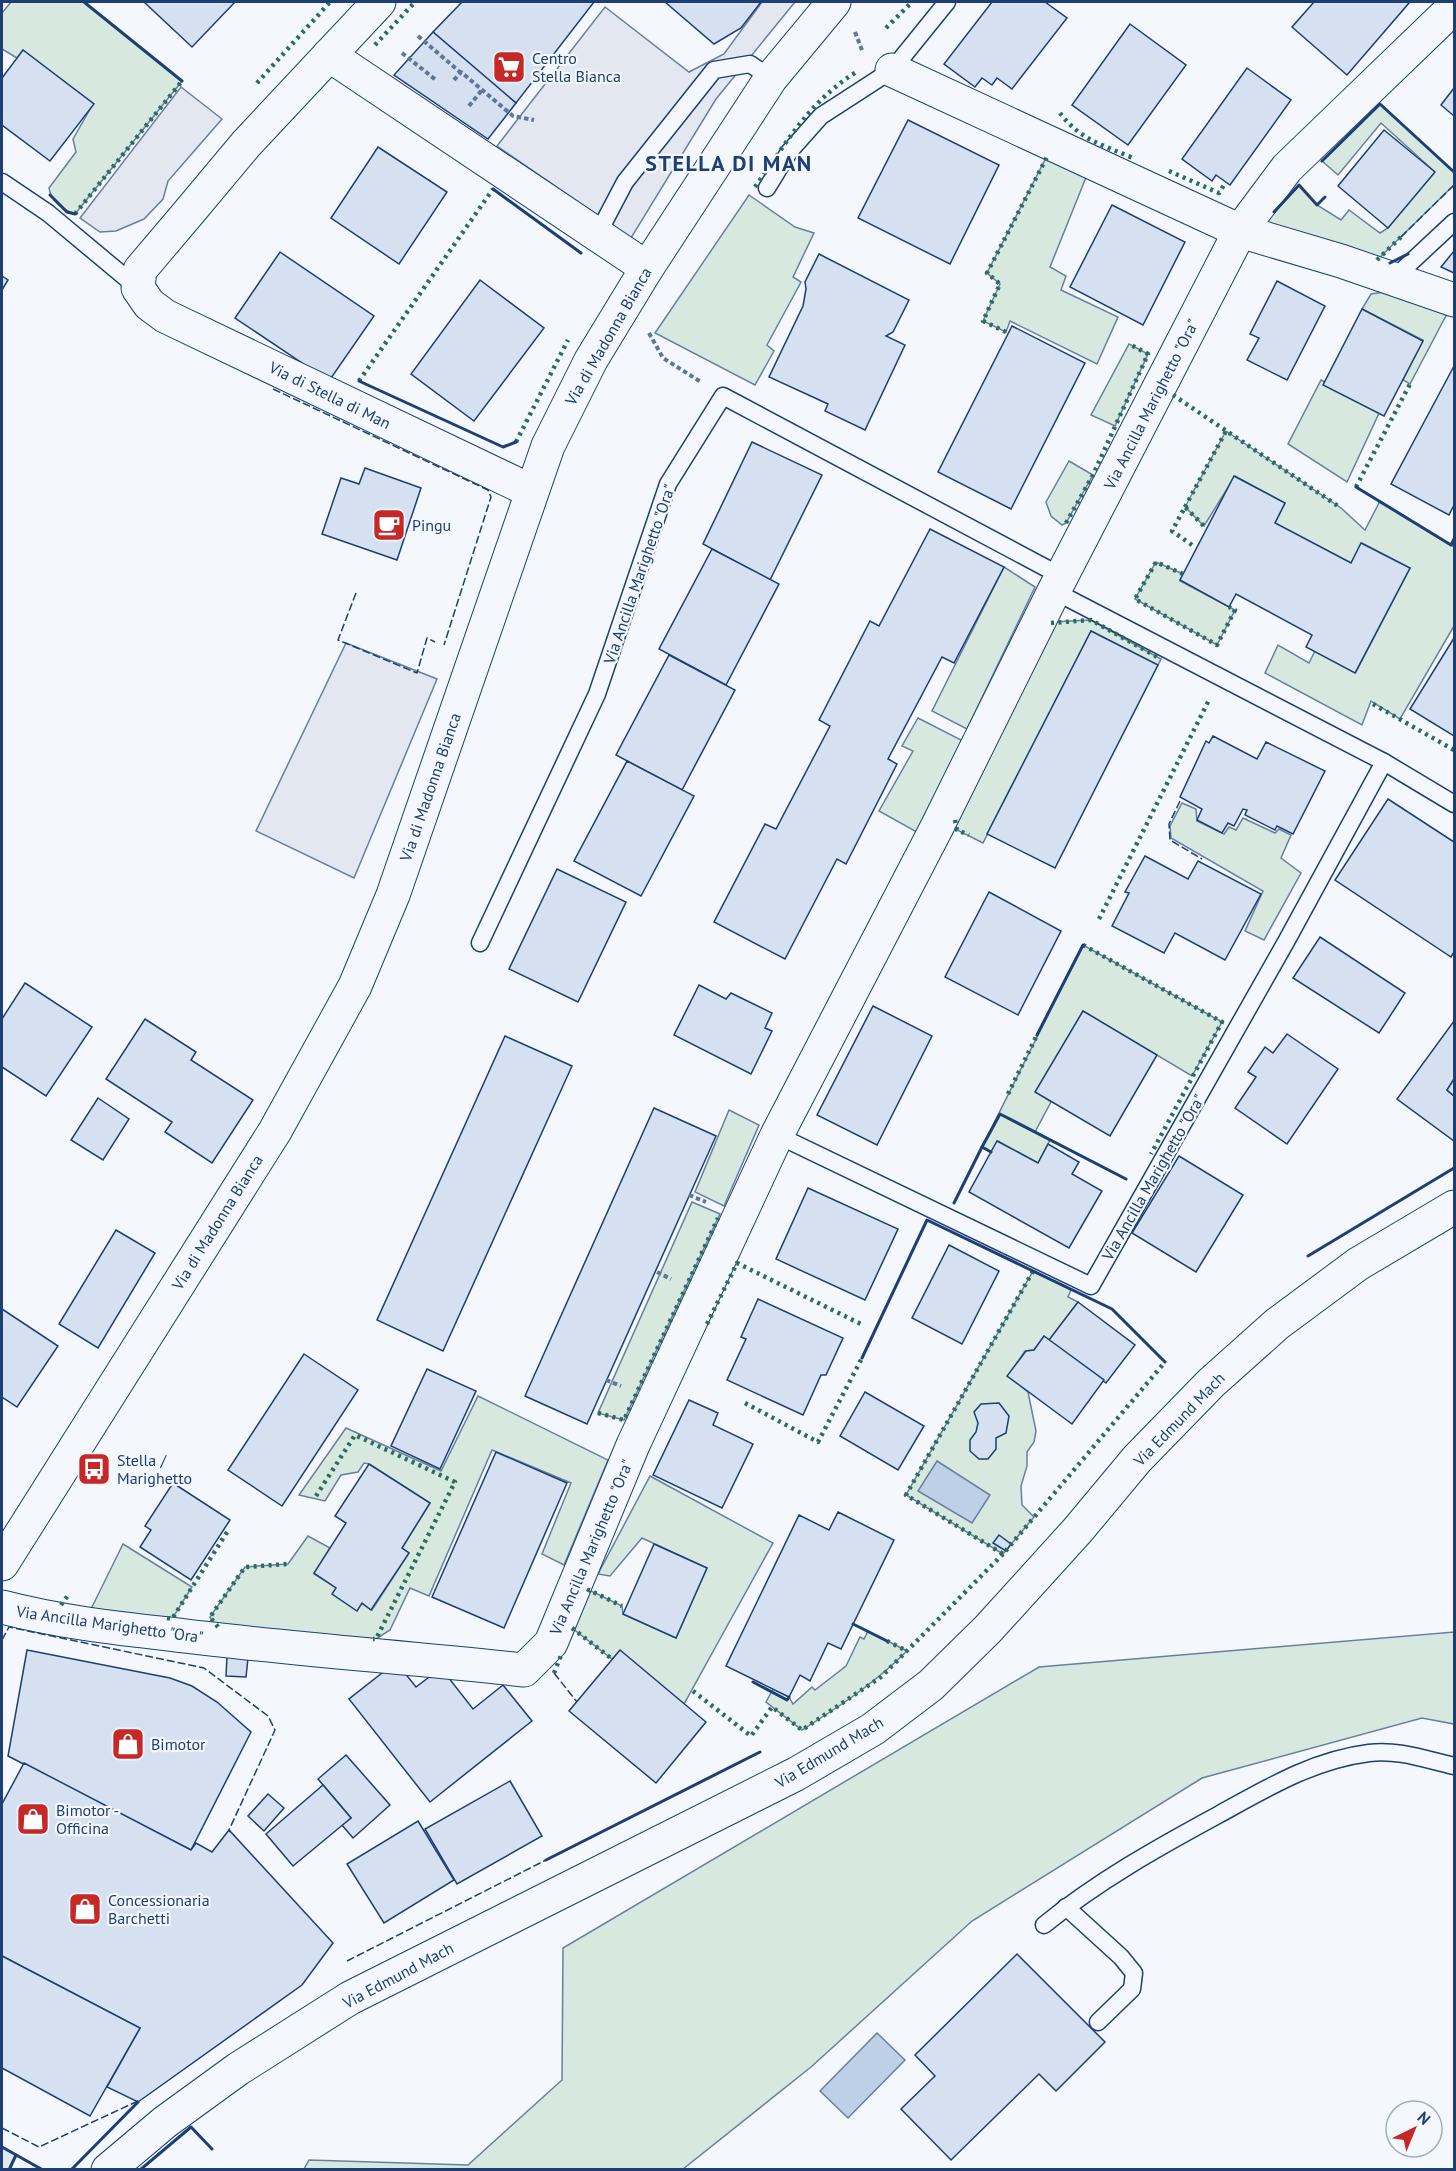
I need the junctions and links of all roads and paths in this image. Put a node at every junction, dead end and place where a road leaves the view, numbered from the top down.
1 (379, 2) edge
2 (834, 2) edge
3 (947, 2) edge
4 (1455, 7) edge
5 (418, 36) dead end
6 (402, 53) dead end
7 (329, 55) junction
8 (892, 70) junction
9 (461, 72) junction
10 (771, 78) junction
11 (454, 80) dead end
12 (442, 86) dead end
13 (482, 90) junction
14 (459, 100) dead end
15 (534, 120) dead end
16 (2, 182) edge
17 (766, 188) dead end
18 (1455, 222) edge
19 (1240, 231) junction
20 (605, 240) junction
21 (647, 268) junction
22 (1393, 279) junction
23 (138, 288) junction
24 (1455, 300) edge
25 (649, 332) dead end
26 (723, 396) junction
27 (531, 491) junction
28 (1057, 583) junction
29 (1384, 762) junction
30 (1455, 804) edge
31 (480, 943) dead end
32 (777, 1135) junction
33 (689, 1195) dead end
34 (706, 1202) dead end
35 (1455, 1207) edge
36 (657, 1272) dead end
37 (671, 1280) dead end
38 (606, 1380) dead end
39 (621, 1386) dead end
40 (2, 1564) edge
41 (2, 1607) edge
42 (1455, 1766) edge
43 (1066, 1907) junction
44 (1044, 1925) dead end
45 (1098, 2022) dead end
46 (108, 2169) edge

1 - 7 street
2 - 10 street, Via di Madonna Bianca
3 - 8 lane
4 - 19 street, Via Ancilla Marighetto "Ora"
5 - 9 path
6 - 12 path
7 - 20 street
7 - 23 street
8 - 17 lane
8 - 19 street
9 - 11 path
9 - 13 path
10 - 20 lane
10 - 21 street, Via di Madonna Bianca
13 - 14 path
13 - 15 path
16 - 23 lane, Via di Stella di Man
18 - 22 lane
19 - 22 street
19 - 28 street, Via Ancilla Marighetto "Ora"
20 - 21 street
21 - 27 street, Via di Madonna Bianca
22 - 24 street
23 - 27 street, Via di Stella di Man
25 - 26 path
26 - 28 lane
26 - 31 lane, Via Ancilla Marighetto "Ora"
27 - 40 street, Via di Madonna Bianca
28 - 29 lane
28 - 32 street, Via Ancilla Marighetto "Ora"
29 - 30 lane
29 - 32 lane, Via Ancilla Marighetto "Ora"
32 - 41 street, Via Ancilla Marighetto "Ora"
33 - 34 path
35 - 46 street, Via Edmund Mach
36 - 37 path
38 - 39 path
42 - 43 lane
43 - 44 lane
43 - 45 lane

